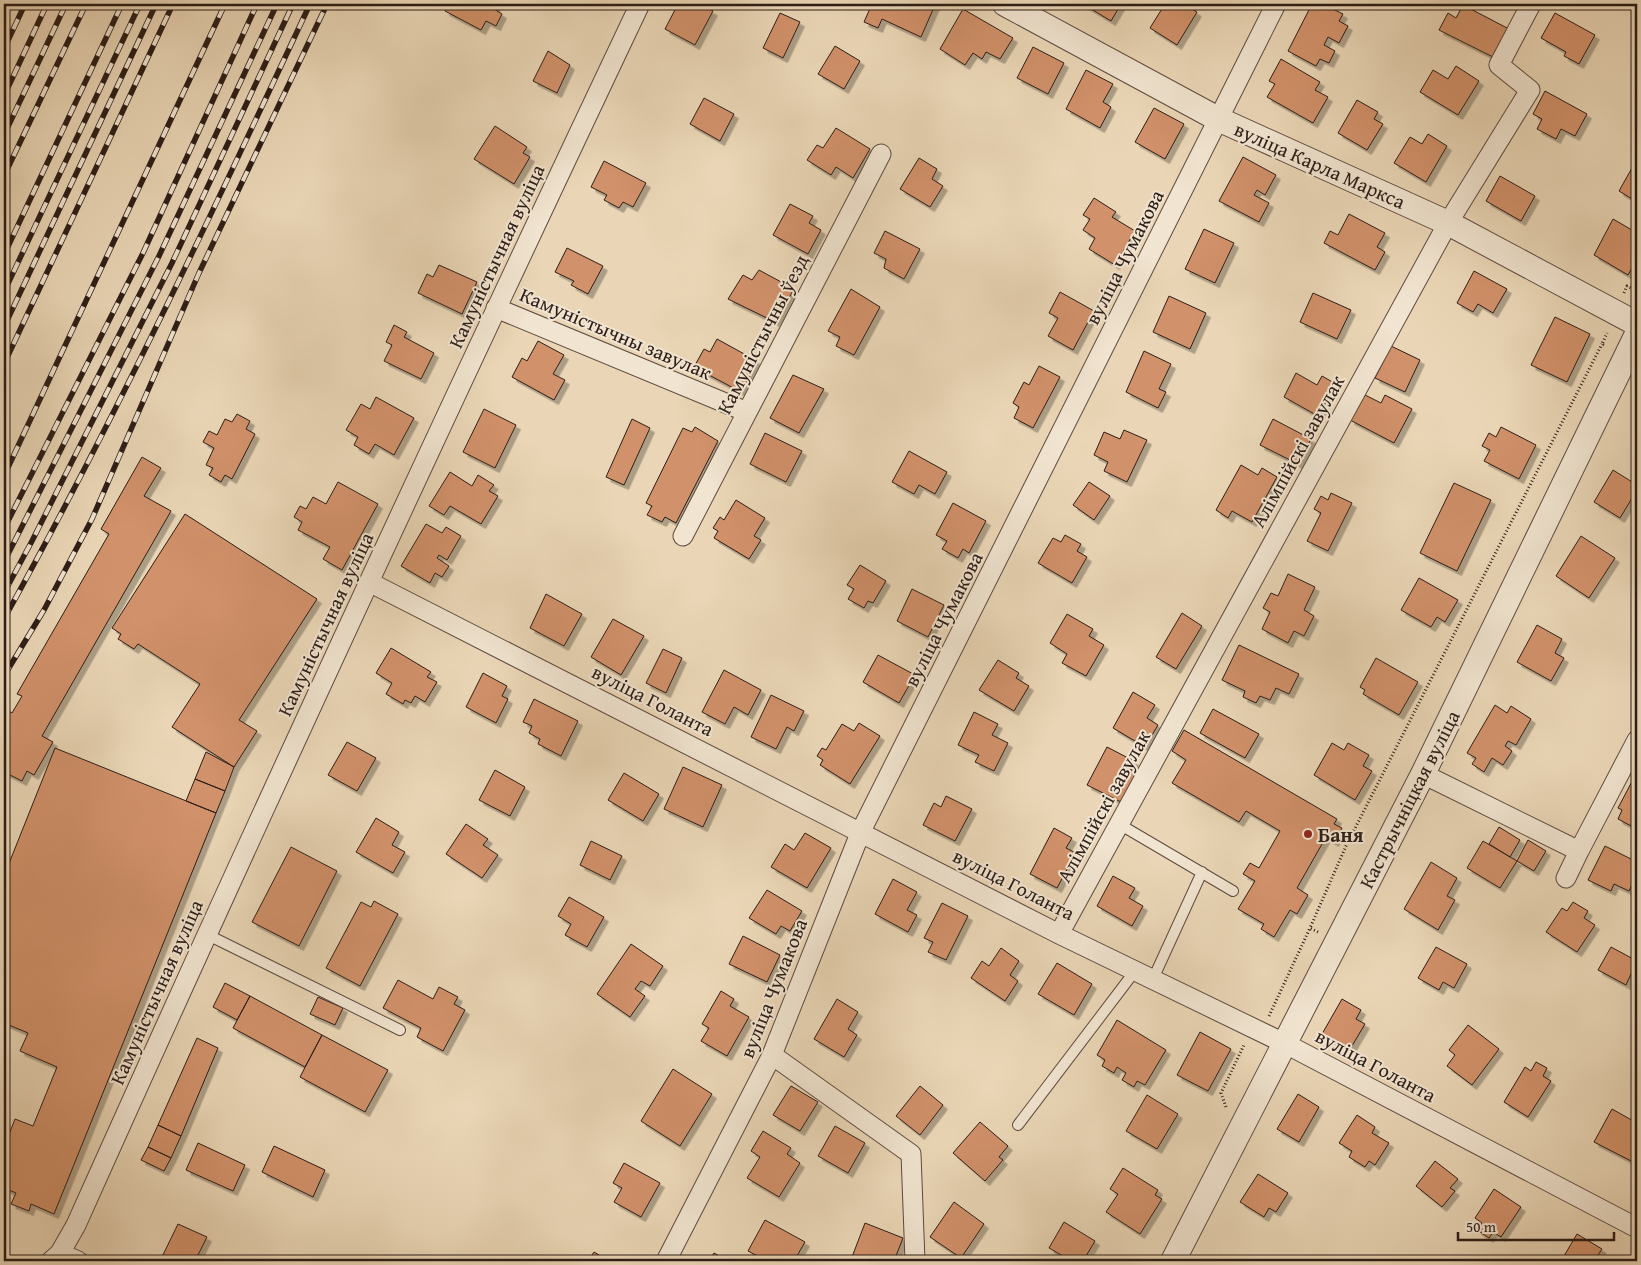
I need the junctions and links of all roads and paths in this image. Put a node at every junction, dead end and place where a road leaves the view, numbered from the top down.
1 (640, 4) edge
2 (1005, 4) edge
3 (1276, 4) edge
4 (1531, 4) edge
5 (1218, 119) junction
6 (881, 154) dead end
7 (1448, 223) junction
8 (496, 308) junction
9 (1637, 324) edge
10 (1637, 334) edge
11 (1602, 344) dead end
12 (746, 412) junction
13 (684, 536) dead end
14 (369, 582) junction
15 (1637, 740) edge
16 (1423, 774) junction
17 (1119, 824) junction
18 (861, 831) junction
19 (1579, 850) junction
20 (1202, 872) junction
21 (1566, 878) dead end
22 (1233, 891) dead end
23 (1310, 928) junction
24 (206, 934) junction
25 (1059, 934) junction
26 (1337, 943) junction
27 (1136, 971) junction
28 (1153, 979) junction
29 (400, 1030) dead end
30 (1262, 1032) junction
31 (1286, 1044) junction
32 (772, 1055) junction
33 (1227, 1110) dead end
34 (1018, 1125) dead end
35 (1637, 1228) edge
36 (56, 1257) edge
37 (78, 1261) edge
38 (666, 1261) edge
39 (914, 1261) edge
40 (1173, 1261) edge

1 - 8 street, Камуністычная вуліца
2 - 5 street, вуліца Карла Маркса
3 - 5 street, вуліца Чумакова
4 - 7 street, Алімпійскі завулак
5 - 7 street, вуліца Карла Маркса
5 - 18 street, вуліца Чумакова
6 - 12 street, Камуністычны ўезд
7 - 9 street, вуліца Карла Маркса
7 - 17 street, Алімпійскі завулак
8 - 12 street, Камуністычны завулак
8 - 14 street, Камуністычная вуліца
10 - 16 street, Кастрычніцкая вуліца
11 - 23 path
12 - 13 street, Камуністычны ўезд
14 - 18 street, вуліца Голанта
14 - 24 street, Камуністычная вуліца
15 - 19 street
16 - 19 street
16 - 26 street, Кастрычніцкая вуліца
17 - 20 lane
17 - 25 street, Алімпійскі завулак
18 - 25 street, вуліца Голанта
18 - 32 street, вуліца Чумакова
19 - 21 street
20 - 22 lane
20 - 28 lane
23 - 26 path
23 - 30 path
24 - 29 lane
24 - 36 street, Камуністычная вуліца
25 - 27 street, вуліца Голанта
26 - 31 street, Кастрычніцкая вуліца
27 - 28 street, вуліца Голанта
27 - 34 lane
28 - 30 street, вуліца Голанта
30 - 31 street, вуліца Голанта
30 - 33 path
31 - 35 street, вуліца Голанта
31 - 40 street, Кастрычніцкая вуліца
32 - 38 street, вуліца Чумакова
32 - 39 street
36 - 37 street

